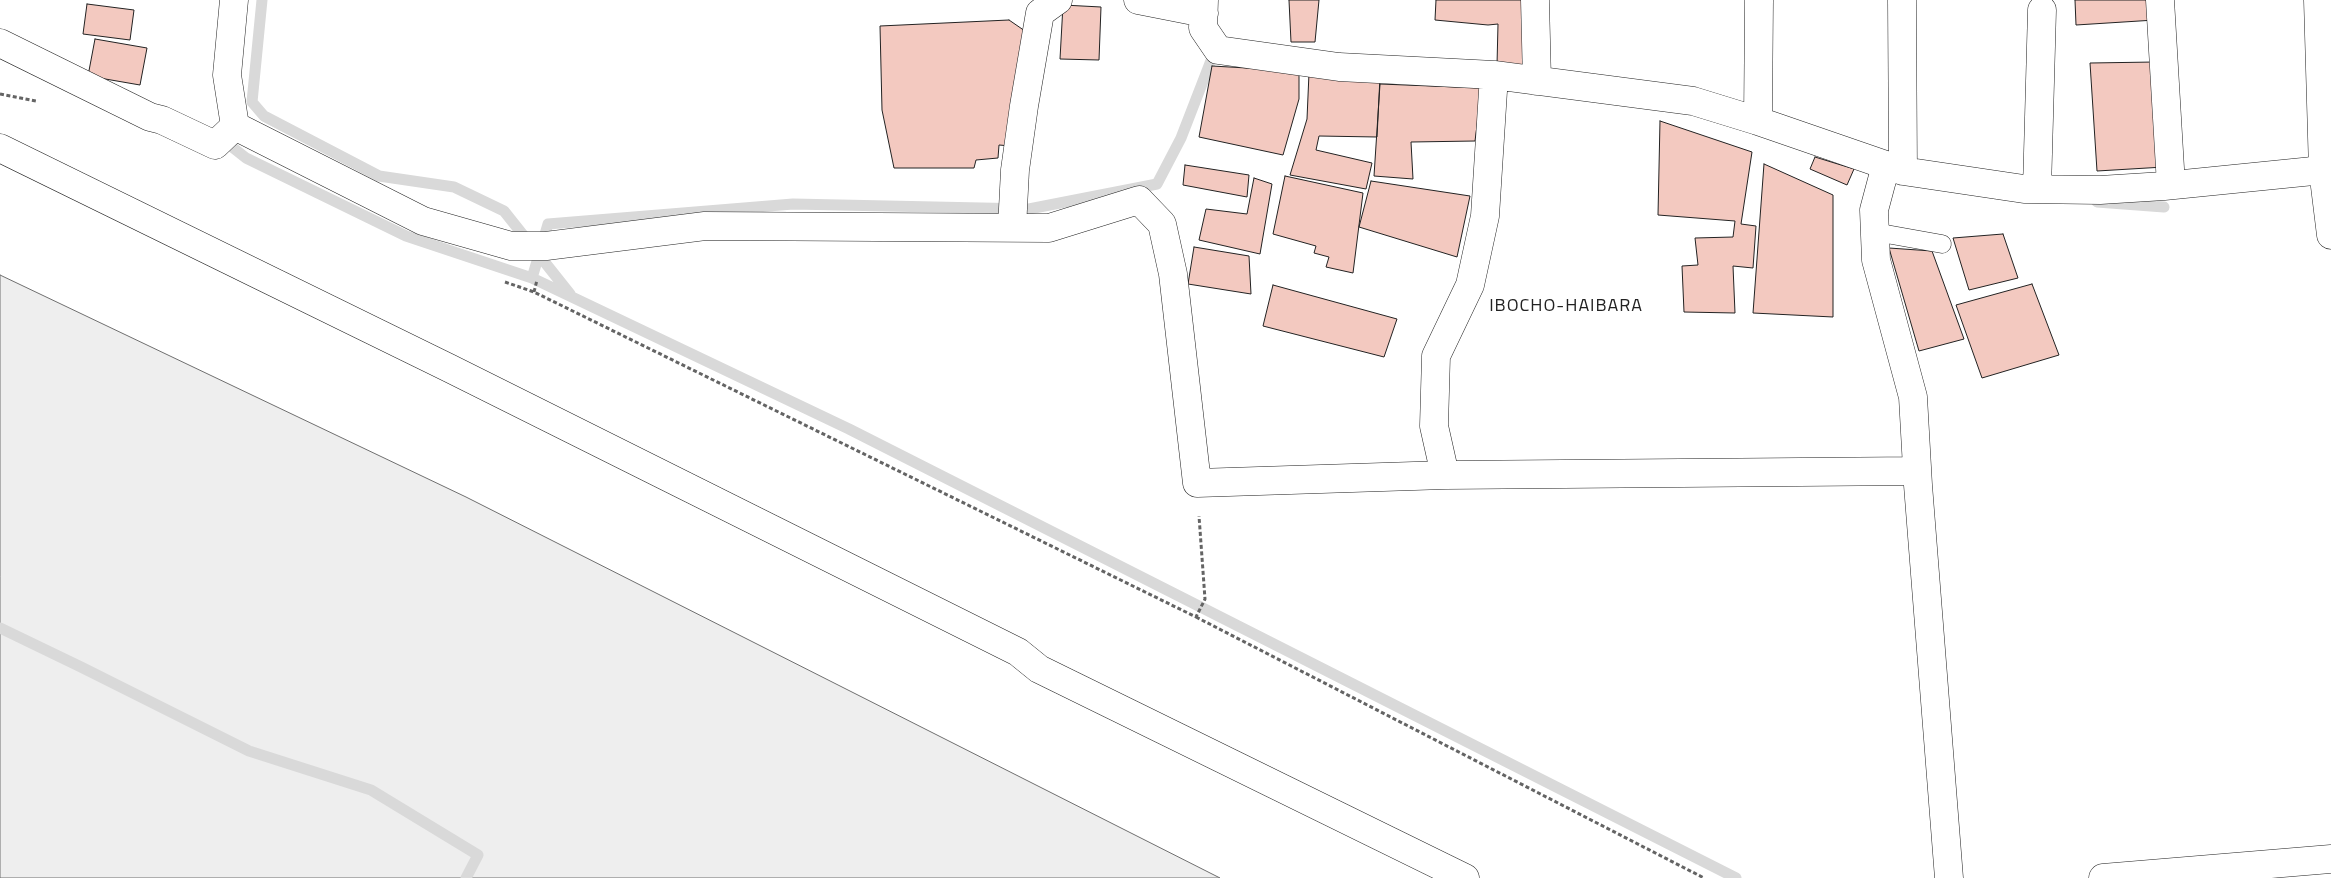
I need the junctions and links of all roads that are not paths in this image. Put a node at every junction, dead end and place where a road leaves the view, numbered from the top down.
1 (234, 0) edge
2 (1058, 0) edge
3 (1138, 0) edge
4 (1535, 0) edge
5 (1759, 0) edge
6 (1902, 0) edge
7 (2160, 0) edge
8 (2318, 0) edge
9 (1204, 7) edge
10 (2042, 10) dead end
11 (0, 42) edge
12 (1494, 75) junction
13 (1537, 81) junction
14 (1758, 121) junction
15 (235, 126) junction
16 (0, 148) edge
17 (1894, 168) junction
18 (2323, 170) junction
19 (2171, 185) junction
20 (2037, 189) junction
21 (1012, 228) junction
22 (1875, 232) junction
23 (2331, 235) edge
24 (1942, 244) dead end
25 (1917, 471) junction
26 (1446, 475) junction
27 (2331, 858) edge
28 (1465, 878) edge
29 (1949, 878) edge
30 (2103, 878) edge

1 - 15 street
2 - 21 street
3 - 9 street
4 - 13 street
5 - 14 street
6 - 17 street
7 - 19 street
8 - 18 street
9 - 12 street
10 - 20 street
11 - 15 street
12 - 13 street
12 - 26 street
13 - 14 street
14 - 17 street
15 - 21 street
16 - 28 street
17 - 20 street
17 - 22 street
18 - 19 street
18 - 23 street
19 - 20 street
21 - 26 street
22 - 24 lane
22 - 25 street
25 - 26 street
25 - 29 street
27 - 30 street

